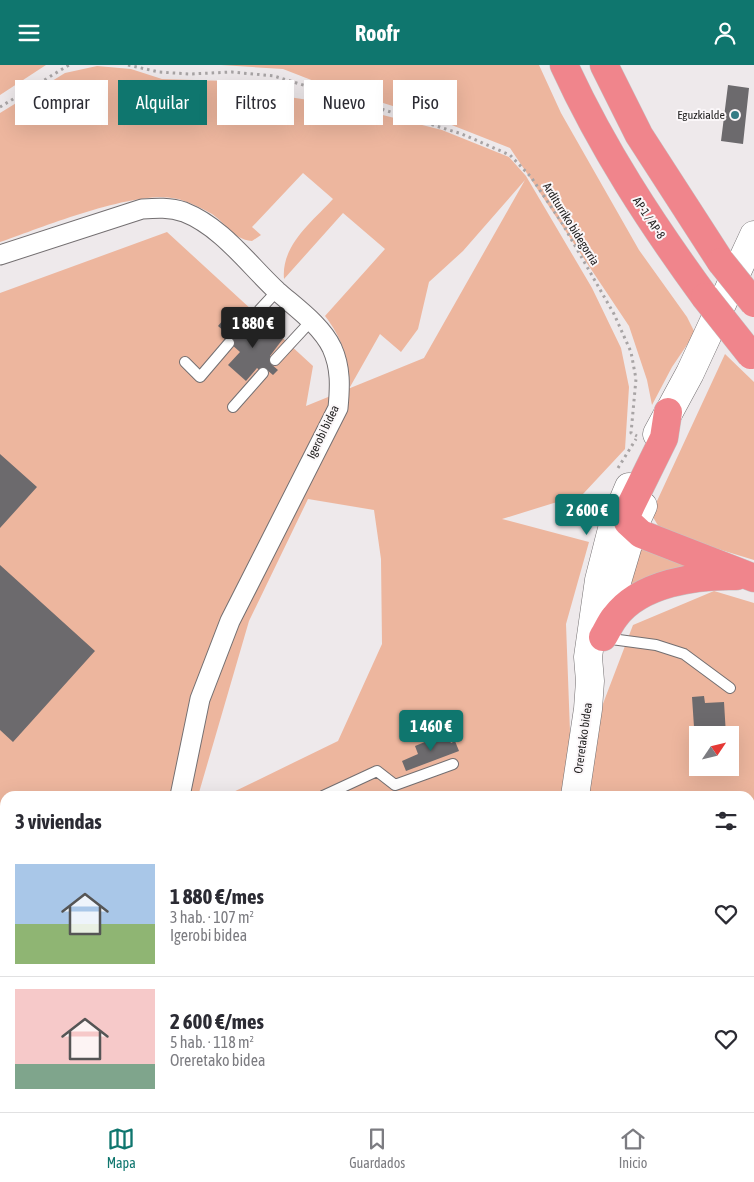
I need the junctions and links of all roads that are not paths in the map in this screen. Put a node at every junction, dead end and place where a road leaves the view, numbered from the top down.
1 (564, 65) edge
2 (604, 65) edge
3 (754, 235) edge
4 (0, 255) edge
5 (754, 263) edge
6 (277, 291) junction
7 (754, 303) edge
8 (311, 321) junction
9 (241, 330) dead end
10 (229, 343) dead end
11 (753, 356) edge
12 (275, 360) dead end
13 (184, 362) dead end
14 (263, 373) dead end
15 (233, 407) dead end
16 (668, 412) junction
17 (633, 528) junction
18 (752, 577) edge
19 (603, 637) junction
20 (590, 681) junction
21 (730, 688) dead end
22 (454, 765) dead end
23 (181, 791) edge
24 (333, 791) edge
25 (577, 791) edge

1 - 11 highway, AP-1 / AP-8, bridge
2 - 7 highway, bridge
3 - 16 main road
4 - 6 street, Igerobi bidea
5 - 17 main road
6 - 8 street, Igerobi bidea
6 - 9 lane
8 - 12 lane
8 - 23 street, Igerobi bidea
10 - 13 lane
14 - 15 lane
16 - 17 highway
16 - 20 main road
17 - 18 highway
17 - 19 main road
18 - 19 highway
19 - 20 main road
19 - 21 lane
20 - 25 main road, Oreretako bidea
22 - 24 lane

